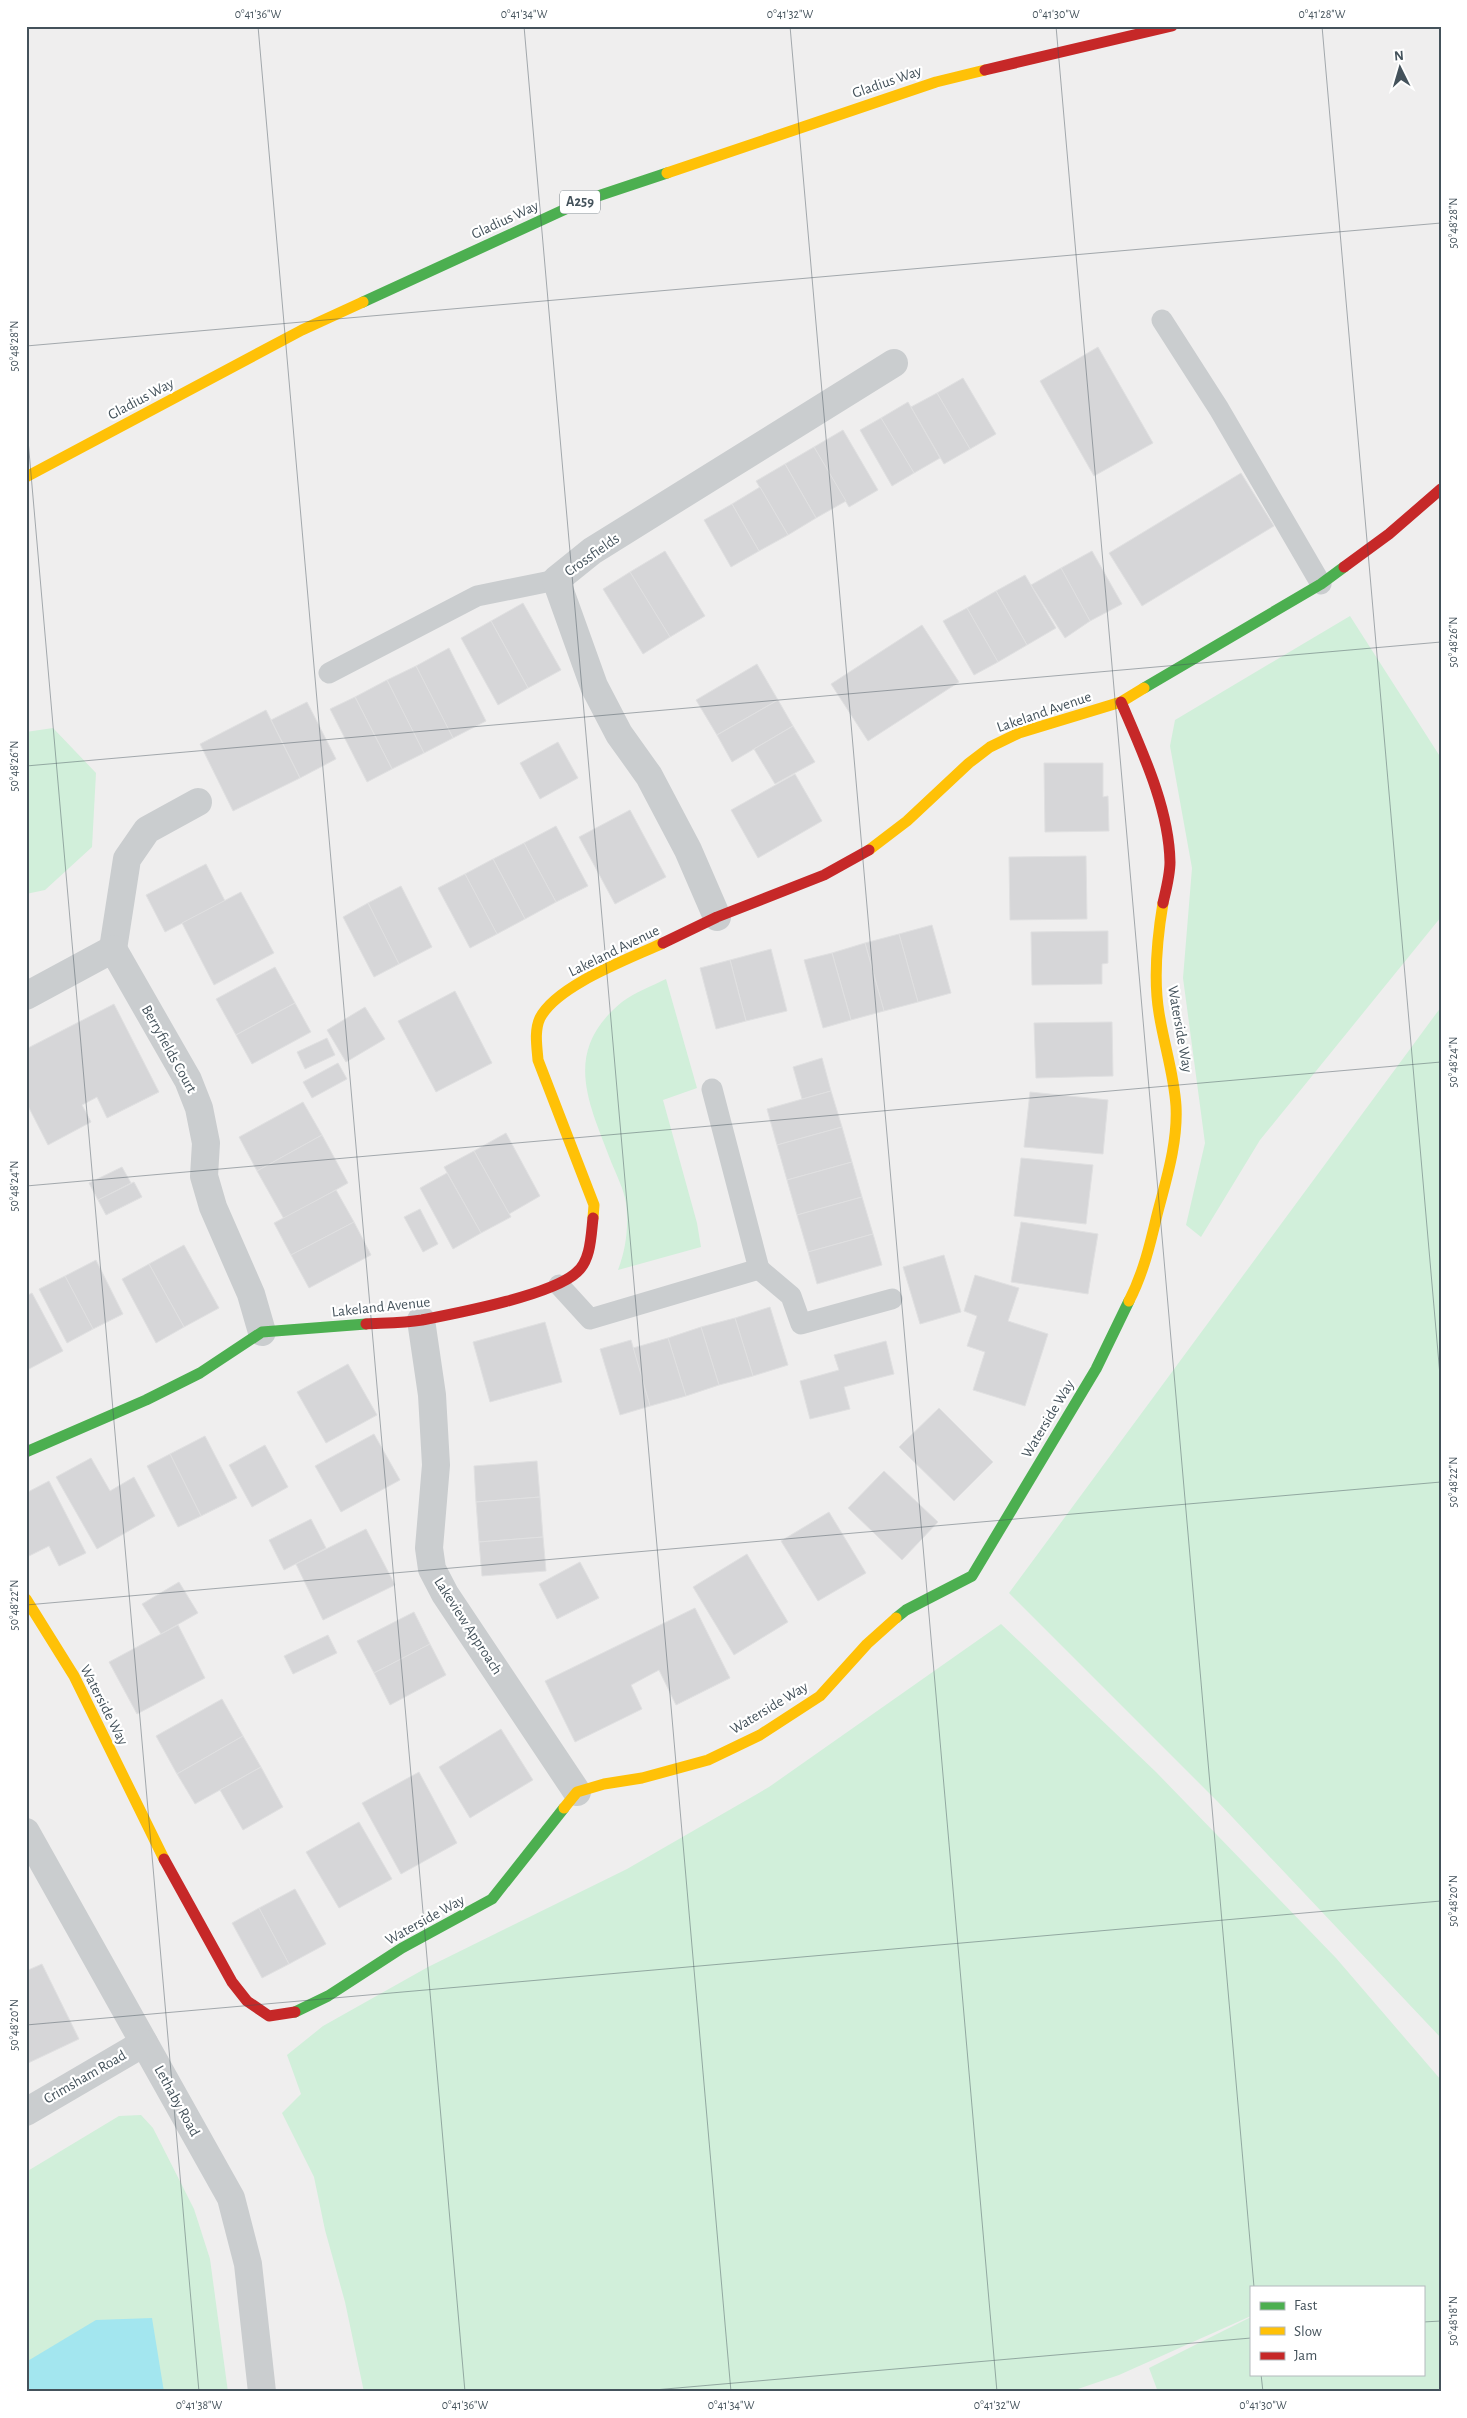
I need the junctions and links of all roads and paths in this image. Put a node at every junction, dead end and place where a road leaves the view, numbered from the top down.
1 (1172, 26) edge
2 (1162, 320) dead end
3 (894, 363) dead end
4 (26, 477) edge
5 (1441, 489) edge
6 (556, 580) junction
7 (1321, 584) junction
8 (329, 672) dead end
9 (1121, 702) junction
10 (198, 802) dead end
11 (717, 917) junction
12 (112, 949) junction
13 (26, 996) edge
14 (712, 1089) dead end
15 (759, 1269) junction
16 (559, 1285) junction
17 (892, 1298) dead end
18 (421, 1320) junction
19 (262, 1332) junction
20 (26, 1452) edge
21 (26, 1599) edge
22 (577, 1792) junction
23 (26, 1832) edge
24 (144, 2043) junction
25 (26, 2112) edge
26 (262, 2392) edge

1 - 4 main road, Gladius Way / A259
2 - 7 lane
3 - 6 street, Crossfields
5 - 7 main road, Lakeland Avenue
6 - 8 lane
6 - 11 street, Crossfields
7 - 9 main road, Lakeland Avenue
9 - 11 main road, Lakeland Avenue
9 - 22 main road, Waterside Way
10 - 12 street
11 - 16 main road, Lakeland Avenue
12 - 13 street
12 - 19 street, Berryfields Court
14 - 15 lane
15 - 16 lane
15 - 17 lane
16 - 18 main road, Lakeland Avenue
18 - 19 main road, Lakeland Avenue
18 - 22 street, Lakeview Approach
19 - 20 main road, Lakeland Avenue
21 - 22 main road, Waterside Way
23 - 24 street, Lethaby Road
24 - 25 street, Crimsham Road
24 - 26 street, Lethaby Road

